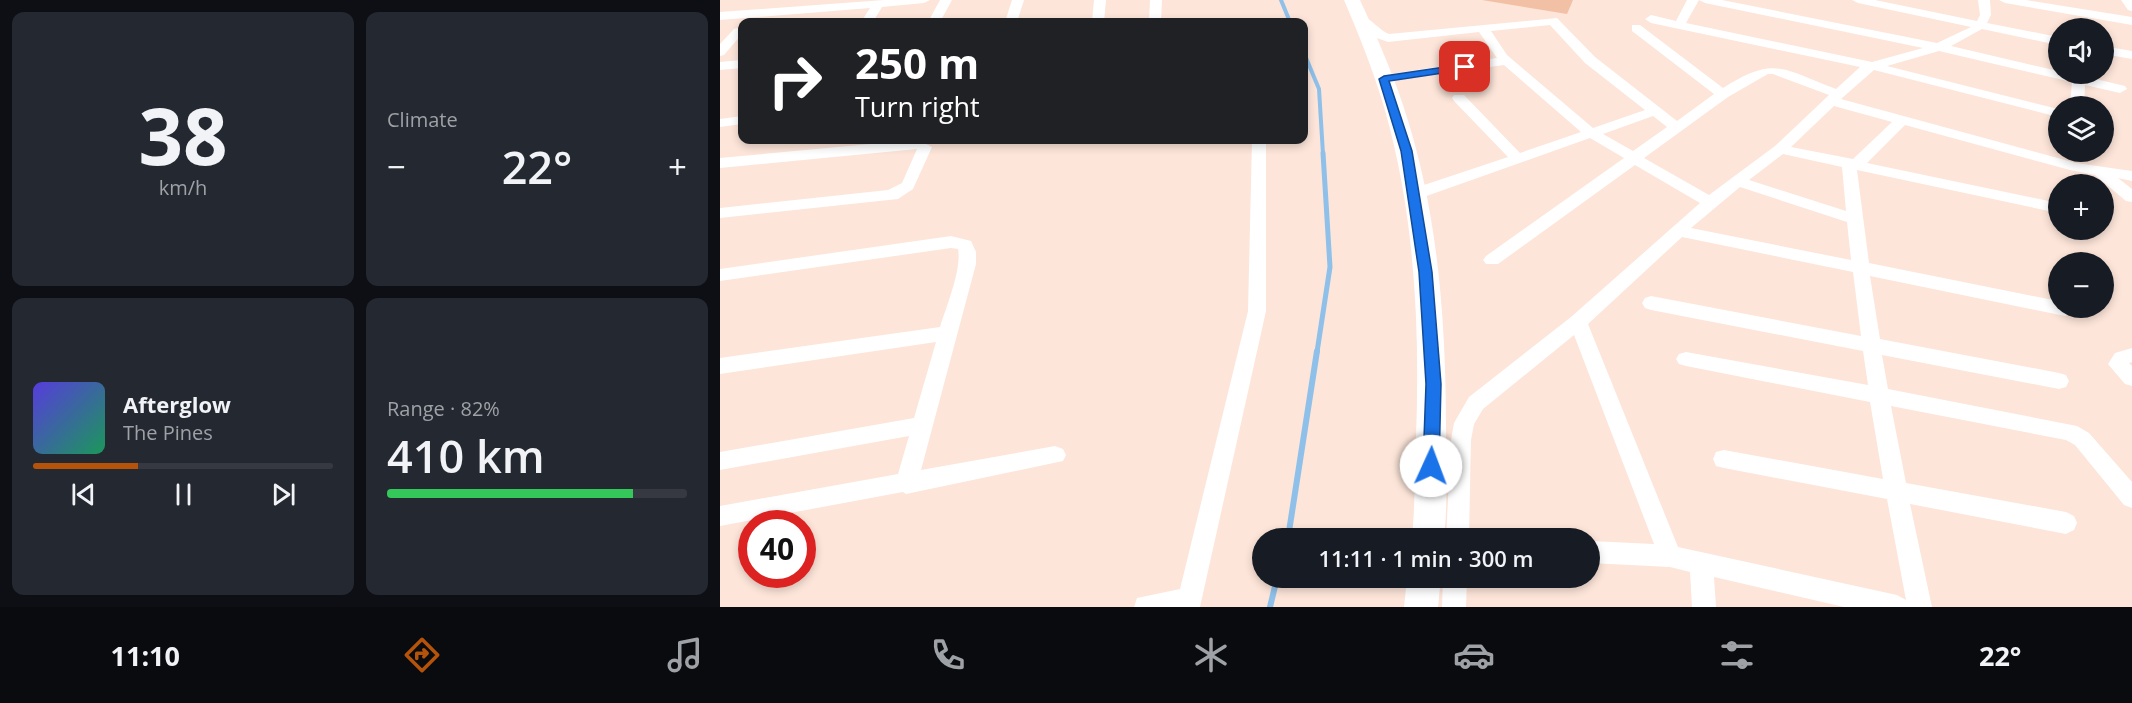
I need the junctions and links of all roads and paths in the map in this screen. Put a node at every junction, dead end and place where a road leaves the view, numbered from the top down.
1 (924, 0) edge
2 (946, 0) edge
3 (1018, 0) edge
4 (1100, 0) edge
5 (1156, 0) edge
6 (1693, 0) edge
7 (1705, 0) edge
8 (1858, 0) edge
9 (1984, 0) edge
10 (2005, 0) edge
11 (2127, 0) edge
12 (878, 4) junction
13 (2059, 5) edge
14 (2132, 8) edge
15 (1357, 10) edge
16 (720, 16) edge
17 (869, 18) edge
18 (936, 18) edge
19 (1012, 18) edge
20 (1098, 18) edge
21 (1155, 18) edge
22 (1651, 19) dead end
23 (2132, 21) edge
24 (1679, 25) junction
25 (1980, 25) junction
26 (1636, 28) dead end
27 (1484, 29) junction
28 (738, 32) dead end
29 (2048, 39) edge
30 (1938, 47) junction
31 (720, 52) edge
32 (2114, 52) edge
33 (2132, 55) edge
34 (1506, 61) junction
35 (738, 64) edge
36 (720, 66) edge
37 (1872, 66) junction
38 (2048, 72) edge
39 (1384, 79) junction
40 (2100, 84) edge
41 (2120, 89) dead end
42 (1723, 94) junction
43 (1459, 98) dead end
44 (1834, 98) junction
45 (2048, 110) edge
46 (1655, 111) junction
47 (1902, 120) junction
48 (738, 121) edge
49 (720, 123) edge
50 (1677, 128) junction
51 (1591, 133) junction
52 (1259, 144) edge
53 (1780, 149) junction
54 (2048, 153) edge
55 (1518, 159) junction
56 (1636, 159) junction
57 (2082, 162) edge
58 (720, 163) edge
59 (1853, 164) junction
60 (2100, 172) junction
61 (2132, 176) edge
62 (1738, 181) junction
63 (1415, 194) junction
64 (2132, 197) edge
65 (1710, 202) junction
66 (2048, 206) edge
67 (720, 213) edge
68 (1854, 219) junction
69 (1679, 231) junction
70 (1492, 260) dead end
71 (1862, 267) junction
72 (720, 275) edge
73 (1651, 303) dead end
74 (2048, 305) edge
75 (1578, 322) junction
76 (949, 333) junction
77 (1872, 346) junction
78 (2132, 354) edge
79 (1686, 359) dead end
80 (720, 366) edge
81 (2132, 378) edge
82 (2059, 381) dead end
83 (1881, 397) junction
84 (922, 425) junction
85 (1055, 456) dead end
86 (1724, 459) dead end
87 (720, 461) edge
88 (906, 484) junction
89 (1895, 490) junction
90 (2132, 498) edge
91 (720, 516) edge
92 (2066, 523) dead end
93 (1428, 528) edge
94 (1457, 528) edge
95 (1600, 552) edge
96 (1670, 556) junction
97 (1701, 563) junction
98 (1423, 588) edge
99 (1455, 588) edge
100 (1189, 603) edge
101 (1146, 607) edge
102 (1421, 607) edge
103 (1454, 607) edge
104 (1704, 607) edge
105 (1897, 607) edge
106 (1920, 607) edge

1 - 12 street
2 - 18 street
3 - 19 street
4 - 20 street
5 - 21 street
6 - 24 street
7 - 30 street
8 - 25 street
9 - 25 street
10 - 13 street
11 - 14 street
12 - 16 street
12 - 17 street
13 - 23 street
15 - 27 street
15 - 39 street
22 - 24 street
24 - 37 street
25 - 29 street
25 - 30 street
26 - 42 street
27 - 34 street
27 - 46 street
28 - 31 street
30 - 37 street
30 - 38 street
32 - 33 street
34 - 39 street
34 - 51 street
35 - 36 street
37 - 44 street
37 - 45 street
39 - 63 street
40 - 41 street
42 - 44 street
42 - 50 street
43 - 55 street
44 - 47 street
44 - 53 street
46 - 50 street
46 - 51 street
47 - 54 street
47 - 59 street
48 - 49 street
50 - 56 street
51 - 55 street
51 - 56 street
52 - 100 street
53 - 59 street
53 - 62 street
55 - 63 street
56 - 65 street
56 - 70 street
57 - 60 street
58 - 67 street
59 - 66 street
59 - 68 street
60 - 61 street
60 - 64 street
62 - 65 street
62 - 68 street
63 - 93 street
65 - 69 street
68 - 71 street
69 - 71 street
69 - 75 street
71 - 74 street
71 - 77 street
72 - 76 street
73 - 77 street
75 - 94 street
75 - 96 street
76 - 80 street
76 - 84 street
77 - 82 street
77 - 83 street
78 - 81 street
79 - 83 street
83 - 89 street
83 - 90 street
84 - 87 street
84 - 88 street
85 - 88 street
86 - 89 street
88 - 91 street
89 - 92 street
89 - 106 street
95 - 96 street
96 - 97 street
97 - 104 street
97 - 105 street
98 - 102 street
99 - 103 street
100 - 101 street

